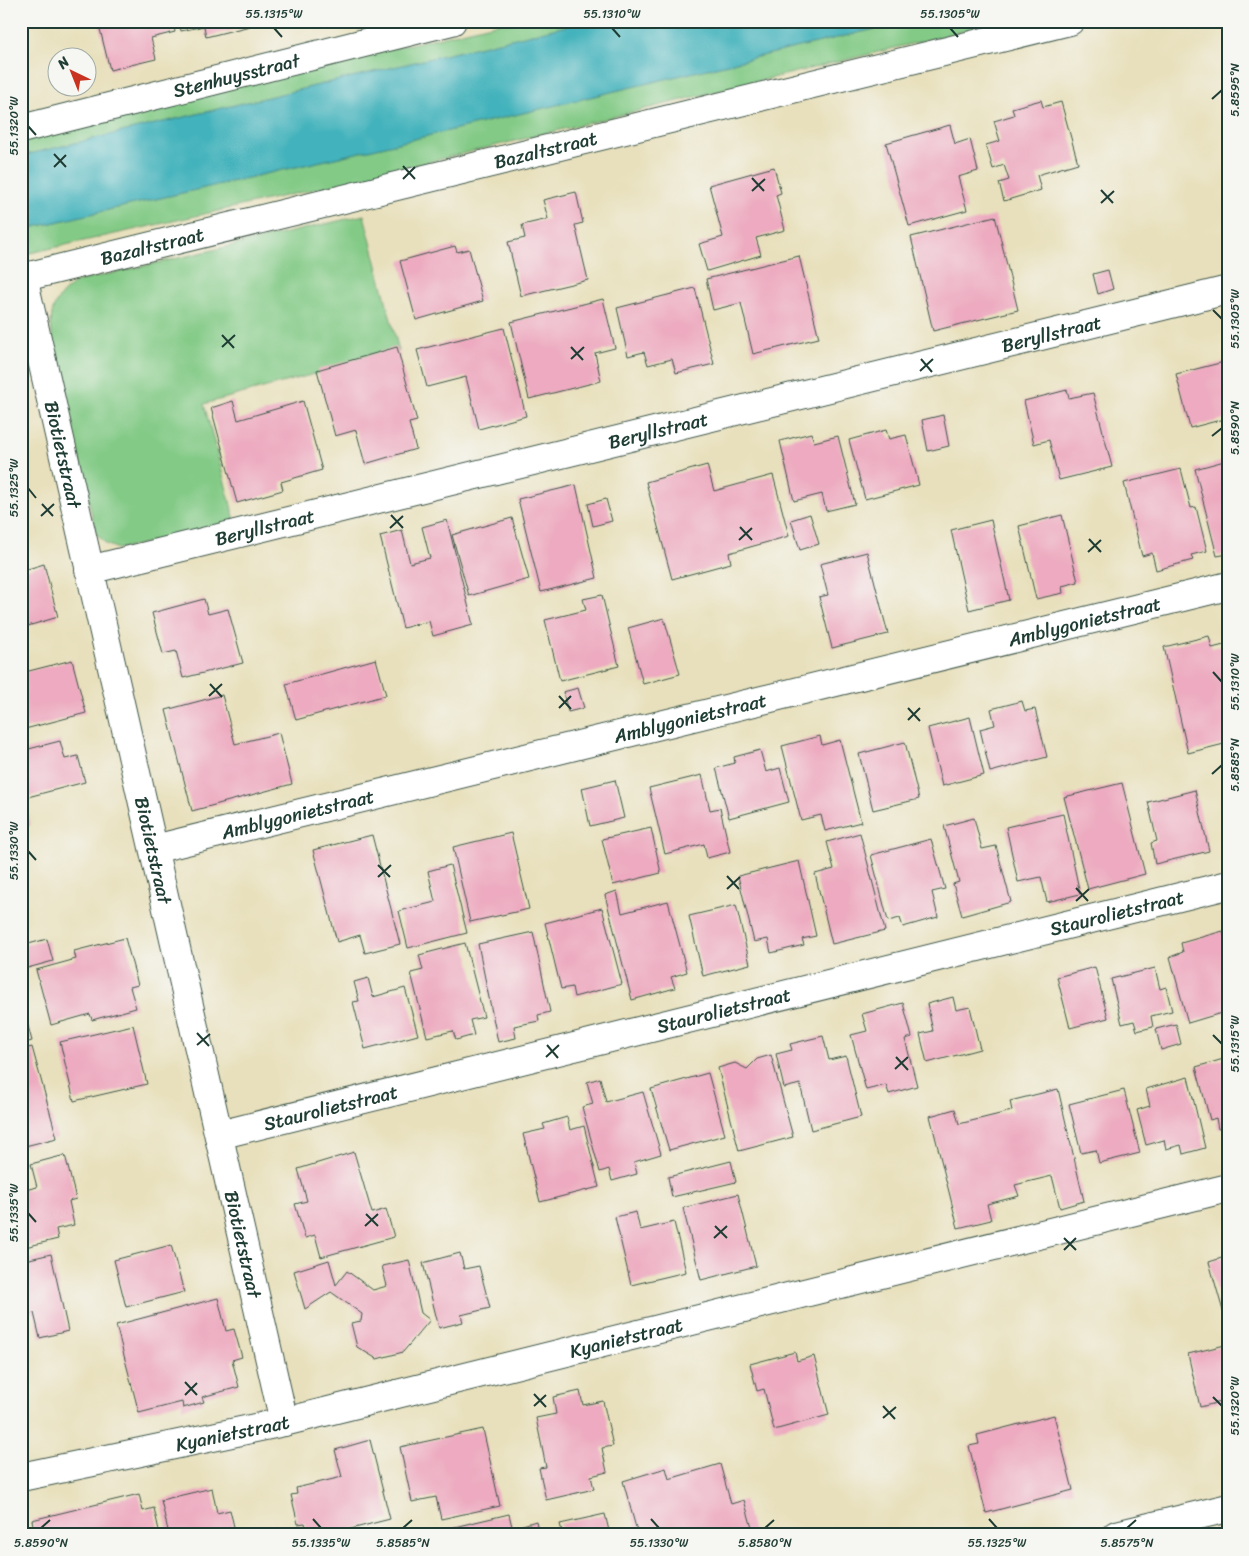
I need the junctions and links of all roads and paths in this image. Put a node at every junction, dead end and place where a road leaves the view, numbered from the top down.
1 (452, 21) edge
2 (1070, 21) edge
3 (21, 129) edge
4 (22, 278) edge
5 (1228, 290) edge
6 (89, 570) junction
7 (1228, 586) edge
8 (154, 849) junction
9 (1228, 884) edge
10 (218, 1135) junction
11 (1228, 1188) edge
12 (284, 1422) junction
13 (21, 1477) edge
14 (1228, 1508) edge
15 (1116, 1535) edge

1 - 3 street, Stenhuysstraat
2 - 4 street, Bazaltstraat
4 - 6 street, Biotietstraat
5 - 6 street, Beryllstraat
6 - 8 street, Biotietstraat
7 - 8 street, Amblygonietstraat
8 - 10 street, Biotietstraat
9 - 10 street, Staurolietstraat
10 - 12 street, Biotietstraat
11 - 12 street, Kyanietstraat
12 - 13 street, Kyanietstraat
14 - 15 street

